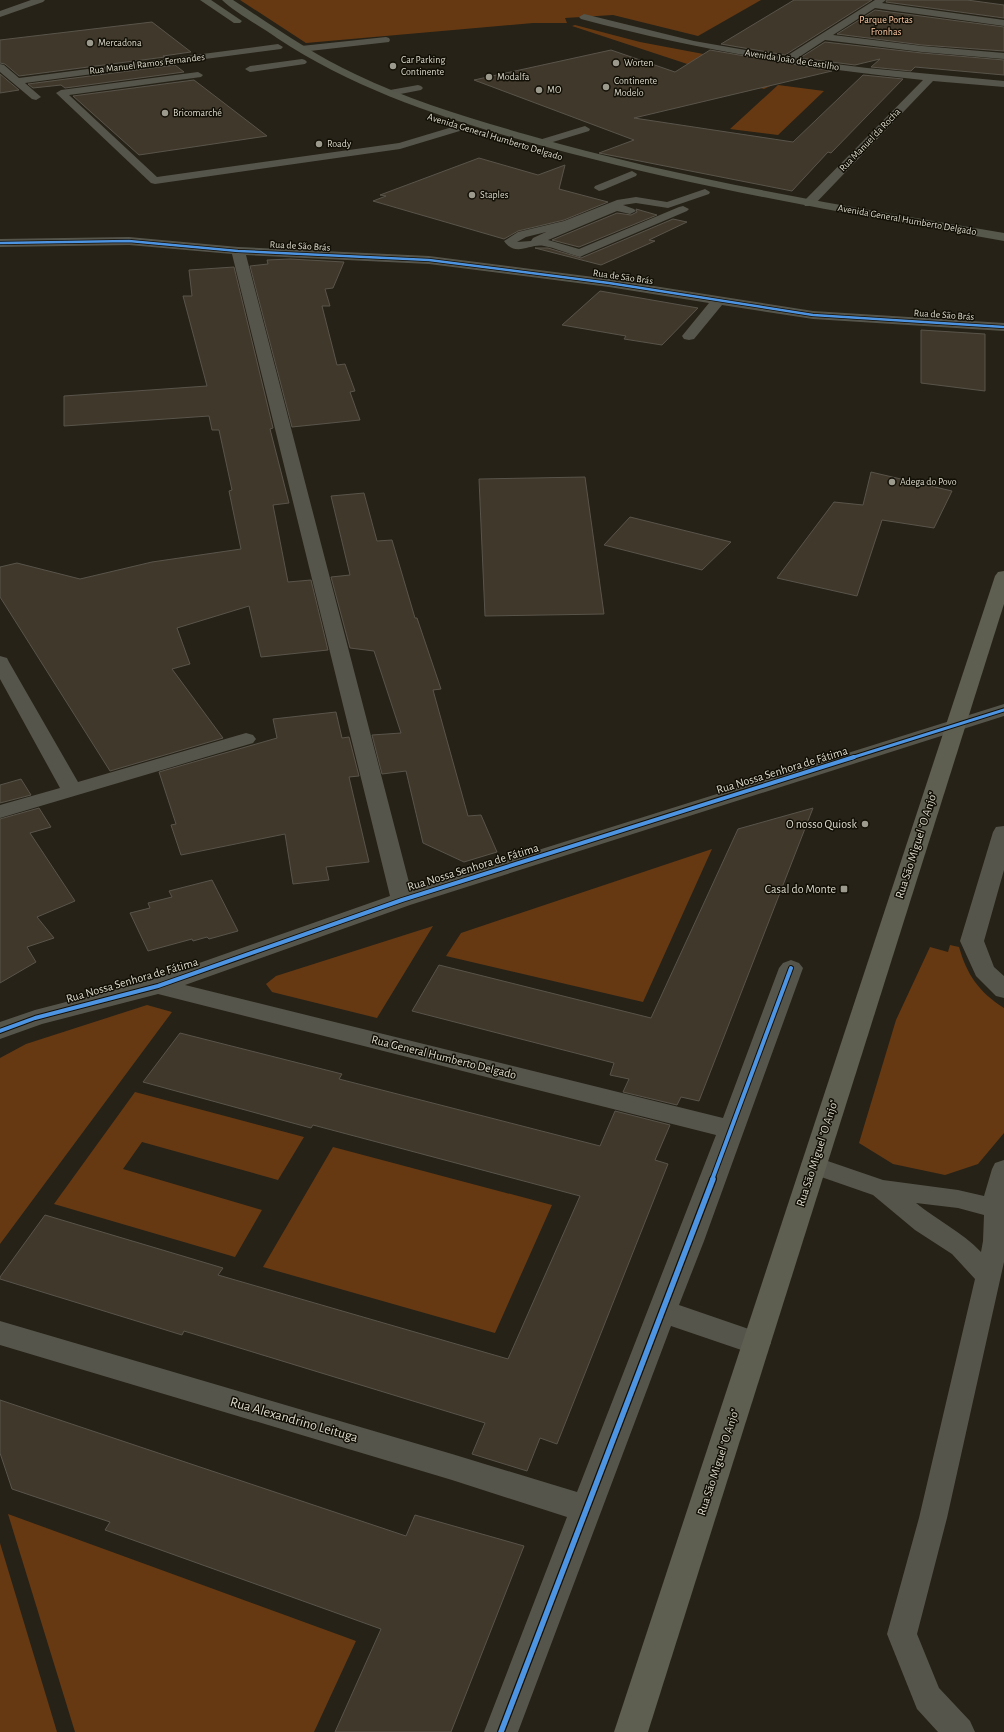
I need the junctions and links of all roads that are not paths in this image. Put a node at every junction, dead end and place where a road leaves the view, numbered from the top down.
1 (40, 0) edge
2 (205, 0) edge
3 (227, 0) edge
4 (877, 3) edge
5 (0, 14) edge
6 (584, 17) dead end
7 (1004, 23) edge
8 (244, 26) dead end
9 (824, 37) junction
10 (264, 38) dead end
11 (386, 40) dead end
12 (278, 47) junction
13 (301, 48) junction
14 (1004, 56) edge
15 (179, 60) junction
16 (787, 60) junction
17 (302, 62) junction
18 (0, 67) edge
19 (250, 69) dead end
20 (313, 70) dead end
21 (930, 77) junction
22 (17, 81) junction
23 (1004, 84) edge
24 (347, 87) dead end
25 (418, 88) dead end
26 (390, 93) junction
27 (36, 97) dead end
28 (459, 128) junction
29 (585, 129) dead end
30 (468, 135) dead end
31 (543, 142) junction
32 (439, 144) dead end
33 (632, 174) junction
34 (599, 188) dead end
35 (710, 193) junction
36 (809, 203) junction
37 (630, 211) dead end
38 (645, 215) dead end
39 (658, 219) junction
40 (581, 222) junction
41 (593, 226) dead end
42 (609, 230) dead end
43 (622, 234) junction
44 (1004, 237) edge
45 (537, 240) junction
46 (0, 243) edge
47 (238, 251) junction
48 (719, 300) junction
49 (1004, 327) edge
50 (689, 336) dead end
51 (1004, 576) edge
52 (0, 662) edge
53 (1004, 710) edge
54 (954, 727) junction
55 (246, 739) dead end
56 (72, 791) junction
57 (0, 812) edge
58 (1004, 832) edge
59 (402, 900) junction
60 (791, 968) dead end
61 (158, 986) junction
62 (1004, 990) edge
63 (0, 1031) edge
64 (730, 1129) junction
65 (813, 1165) junction
66 (1004, 1169) edge
67 (882, 1189) junction
68 (958, 1199) junction
69 (1000, 1210) edge
70 (996, 1241) junction
71 (988, 1275) junction
72 (662, 1311) junction
73 (0, 1333) edge
74 (756, 1343) junction
75 (587, 1509) junction
76 (501, 1732) edge
77 (631, 1732) edge
78 (959, 1732) edge

1 - 5 street
2 - 8 main road
3 - 13 main road, Avenida General Humberto Delgado
4 - 7 street
4 - 9 street
6 - 16 street, Avenida João de Castilho
9 - 14 street
9 - 16 street
10 - 12 main road
11 - 13 lane
12 - 15 street, Rua Manuel Ramos Fernandes
12 - 17 main road
13 - 26 main road, Avenida General Humberto Delgado
15 - 22 street, Rua Manuel Ramos Fernandes
15 - 28 lane
16 - 21 street, Avenida João de Castilho
17 - 19 lane
17 - 20 main road
18 - 22 street
21 - 23 street, Avenida João de Castilho
21 - 36 street, Rua Manuel da Rocha
22 - 27 street
24 - 28 main road, Avenida General Humberto Delgado
25 - 26 lane
26 - 31 main road, Avenida General Humberto Delgado
28 - 33 main road, Avenida General Humberto Delgado
29 - 31 lane
30 - 32 lane
31 - 36 main road, Avenida General Humberto Delgado
33 - 34 lane
33 - 35 main road, Avenida General Humberto Delgado
35 - 36 main road, Avenida General Humberto Delgado
35 - 39 lane
35 - 45 lane
36 - 44 main road, Avenida General Humberto Delgado
37 - 40 lane
38 - 39 lane
39 - 43 lane
40 - 41 lane
40 - 45 lane
42 - 43 lane
43 - 45 lane
46 - 47 street, Rua de São Brás
47 - 48 street, Rua de São Brás
47 - 59 street
48 - 49 street, Rua de São Brás
48 - 50 street
51 - 54 main road, Rua São Miguel "O Anjo"
52 - 56 street
53 - 54 street, Rua Nossa Senhora de Fátima
54 - 59 street, Rua Nossa Senhora de Fátima
54 - 65 main road, Rua São Miguel "O Anjo"
55 - 56 street
56 - 57 street
58 - 62 street
59 - 61 street, Rua Nossa Senhora de Fátima
60 - 64 street
61 - 63 street, Rua Nossa Senhora de Fátima
61 - 64 street, Rua General Humberto Delgado
64 - 72 street
65 - 67 lane
65 - 74 main road, Rua São Miguel "O Anjo"
66 - 69 lane
67 - 68 lane
67 - 71 lane
68 - 69 lane
68 - 70 lane
69 - 70 lane
70 - 71 lane
71 - 78 lane
72 - 74 street
72 - 75 street
73 - 75 street, Rua Alexandrino Leituga
74 - 77 main road, Rua São Miguel "O Anjo"
75 - 76 street

